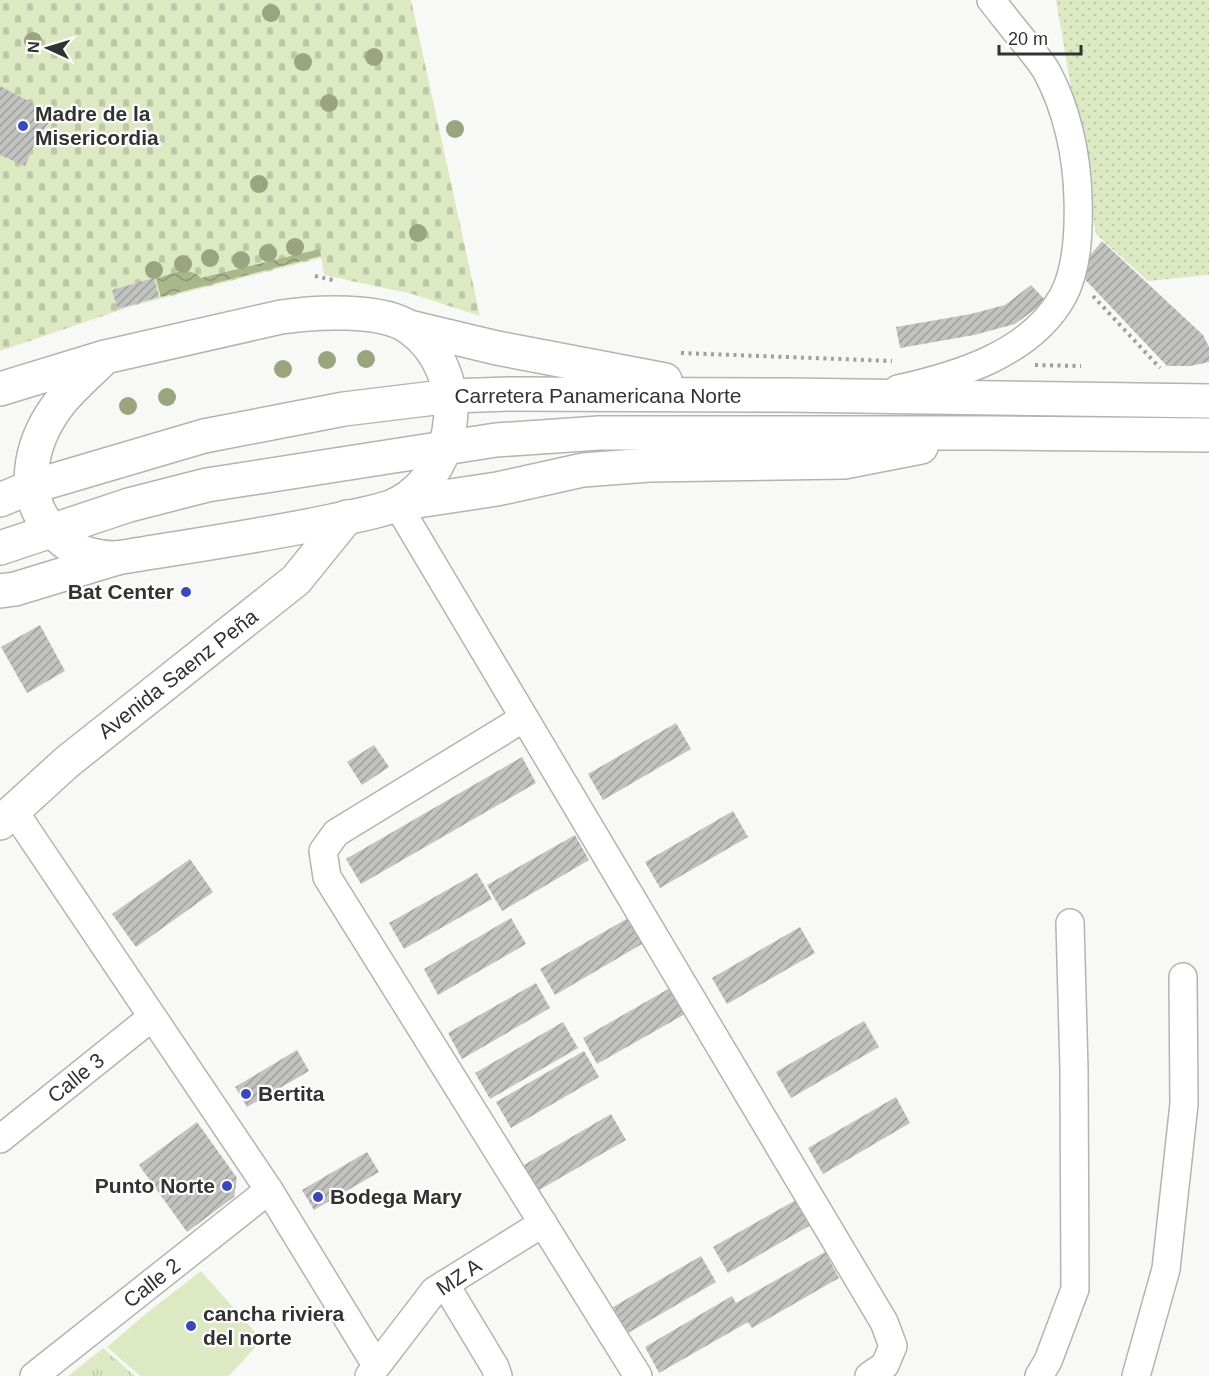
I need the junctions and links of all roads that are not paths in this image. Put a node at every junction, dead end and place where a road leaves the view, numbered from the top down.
1 (991, 0) edge
2 (409, 327) junction
3 (105, 357) junction
4 (0, 389) edge
5 (747, 395) junction
6 (452, 396) junction
7 (867, 396) junction
8 (1209, 400) edge
9 (989, 433) junction
10 (1209, 435) edge
11 (445, 447) junction
12 (31, 487) junction
13 (0, 500) edge
14 (397, 504) junction
15 (52, 530) junction
16 (318, 535) junction
17 (0, 548) edge
18 (117, 558) junction
19 (0, 591) edge
20 (524, 718) junction
21 (7, 817) edge
22 (1070, 923) dead end
23 (1183, 976) dead end
24 (152, 1017) junction
25 (0, 1139) edge
26 (269, 1190) junction
27 (543, 1223) junction
28 (445, 1284) junction
29 (373, 1370) edge
30 (34, 1376) edge
31 (498, 1376) edge
32 (638, 1376) edge
33 (869, 1376) edge
34 (1039, 1376) edge
35 (1136, 1376) edge

1 - 7 street
2 - 3 main road
2 - 5 main road
2 - 6 main road
3 - 4 main road
3 - 12 main road
5 - 6 main road, Carretera Panamericana Norte
5 - 7 main road, Carretera Panamericana Norte
6 - 11 main road
6 - 12 main road, Carretera Panamericana Norte
7 - 8 main road, Carretera Panamericana Norte
9 - 10 main road, Carretera Panamericana Norte
9 - 11 main road, Carretera Panamericana Norte
9 - 14 main road
11 - 14 main road
11 - 15 main road, Carretera Panamericana Norte
12 - 13 main road, Carretera Panamericana Norte
12 - 15 main road
14 - 16 main road, Avenida Saenz Peña
14 - 20 street
15 - 17 main road, Carretera Panamericana Norte
15 - 18 main road
16 - 18 main road
16 - 21 main road, Avenida Saenz Peña
18 - 19 main road
20 - 27 street
20 - 33 street
21 - 24 street
22 - 34 street
23 - 35 street
24 - 25 street, Calle 3
24 - 26 street
26 - 29 street
26 - 30 street, Calle 2
27 - 28 street, MZ A
27 - 32 street
28 - 29 street, MZ A
28 - 31 street

